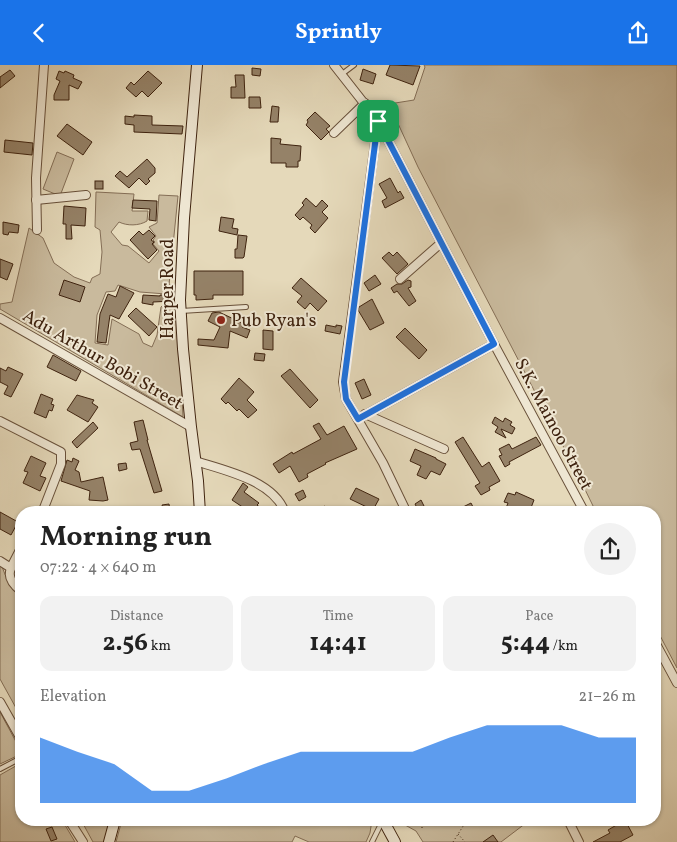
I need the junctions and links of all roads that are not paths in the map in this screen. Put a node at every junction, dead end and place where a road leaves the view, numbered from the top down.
1 (44, 65) edge
2 (197, 65) edge
3 (334, 65) edge
4 (354, 65) edge
5 (342, 74) junction
6 (365, 103) junction
7 (378, 121) junction
8 (334, 133) dead end
9 (86, 195) dead end
10 (36, 200) junction
11 (37, 230) dead end
12 (441, 243) junction
13 (400, 279) dead end
14 (246, 307) dead end
15 (181, 311) junction
16 (0, 318) edge
17 (494, 344) junction
18 (365, 415) junction
19 (358, 419) junction
20 (0, 421) edge
21 (191, 427) junction
22 (444, 449) dead end
23 (195, 461) junction
24 (45, 506) edge
25 (200, 506) edge
26 (283, 506) edge
27 (404, 506) edge
28 (581, 506) edge
29 (15, 560) edge
30 (0, 561) edge
31 (11, 568) junction
32 (15, 586) edge
33 (661, 653) edge
34 (677, 683) edge
35 (0, 702) edge
36 (15, 728) edge
37 (15, 761) edge
38 (0, 769) edge
39 (73, 826) edge
40 (113, 826) edge
41 (380, 826) edge
42 (386, 826) edge
43 (571, 826) edge
44 (83, 842) edge
45 (109, 842) edge
46 (372, 842) edge
47 (395, 842) edge
48 (579, 842) edge

1 - 10 street
2 - 15 main road, Harper Road
3 - 5 street, S.K. Mainoo Street
4 - 5 lane
5 - 6 street, S.K. Mainoo Street
6 - 7 street, S.K. Mainoo Street
6 - 8 street
7 - 12 street, S.K. Mainoo Street
7 - 19 street
9 - 10 street
10 - 11 street
12 - 13 street
12 - 17 street, S.K. Mainoo Street
14 - 15 lane
15 - 21 main road, Harper Road
16 - 21 street, Adu Arthur Bobi Street
17 - 18 street
17 - 28 street, S.K. Mainoo Street
18 - 19 street
18 - 22 street
19 - 27 street
20 - 24 street
21 - 23 main road, Harper Road
23 - 25 main road, Harper Road
23 - 26 street
29 - 31 street
30 - 31 street
31 - 32 street
33 - 34 street
35 - 36 street
37 - 38 lane
39 - 44 street
40 - 45 main road
41 - 46 lane
42 - 47 main road
43 - 48 street

